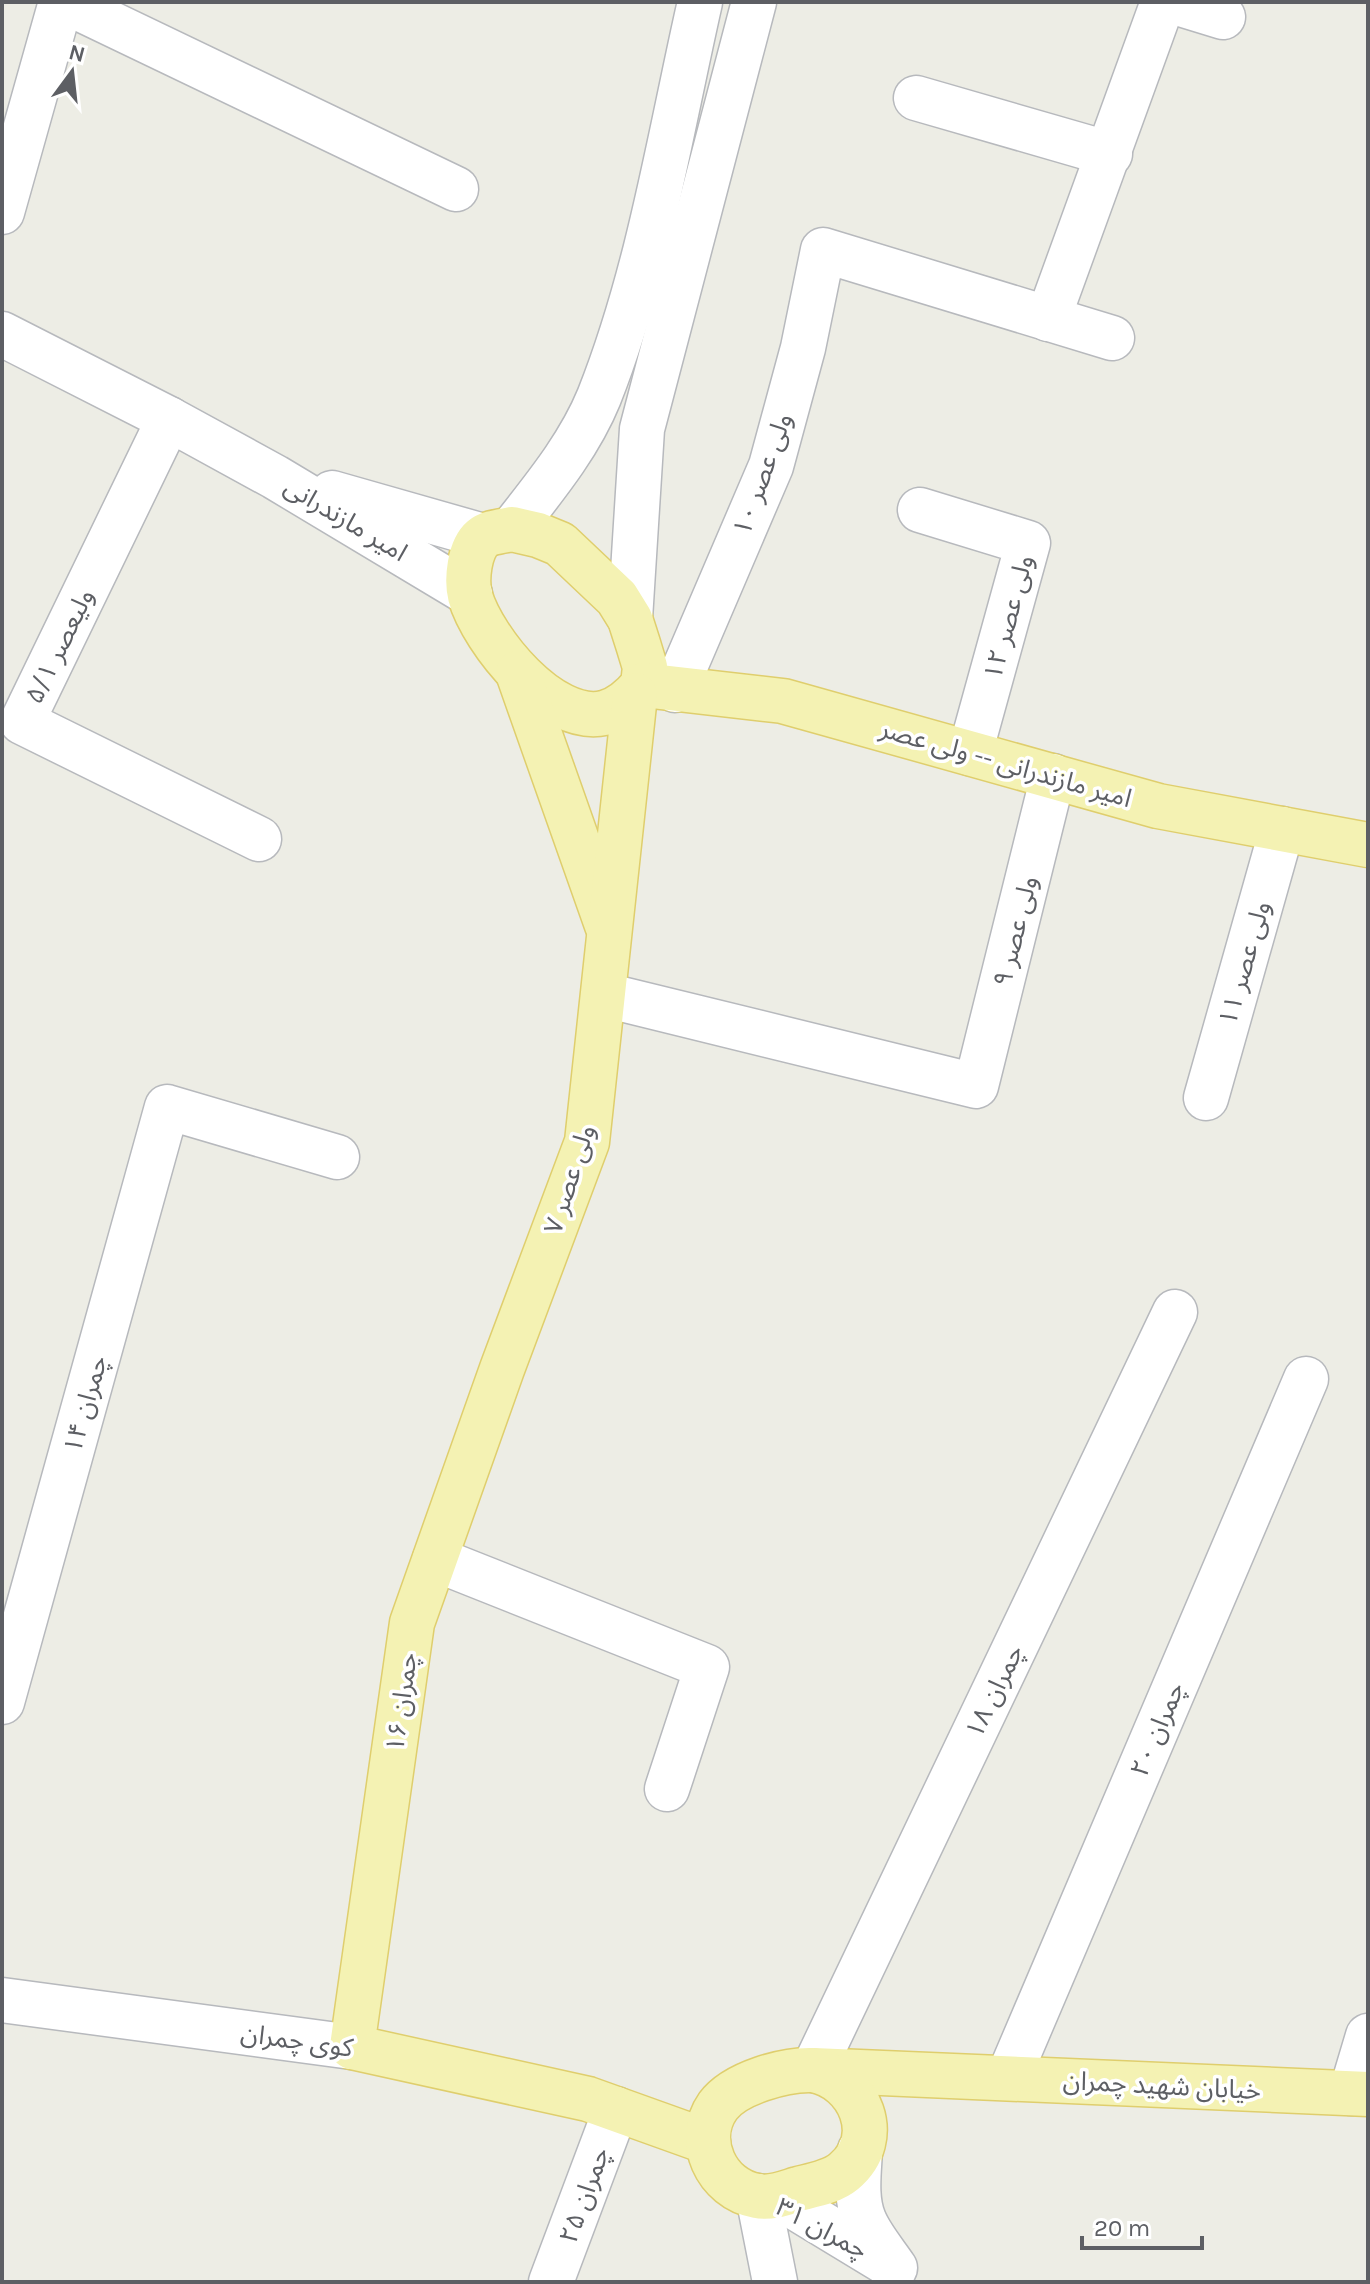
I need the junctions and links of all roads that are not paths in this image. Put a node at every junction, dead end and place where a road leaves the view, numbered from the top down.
1 (63, 2) edge
2 (700, 2) edge
3 (754, 2) edge
4 (1163, 2) edge
5 (1174, 2) edge
6 (1223, 17) dead end
7 (916, 98) dead end
8 (1110, 154) junction
9 (456, 189) dead end
10 (2, 212) edge
11 (1048, 319) junction
12 (2, 334) edge
13 (1112, 338) dead end
14 (169, 419) junction
15 (275, 477) junction
16 (920, 510) dead end
17 (498, 533) junction
18 (470, 594) junction
19 (630, 619) junction
20 (516, 667) junction
21 (651, 690) junction
22 (970, 753) junction
23 (1053, 776) junction
24 (1282, 829) junction
25 (259, 839) dead end
26 (1368, 845) edge
27 (610, 935) junction
28 (605, 995) junction
29 (1206, 1098) dead end
30 (337, 1157) dead end
31 (1175, 1312) dead end
32 (502, 1369) joint
33 (1306, 1379) dead end
34 (435, 1559) junction
35 (2, 1702) edge
36 (667, 1789) dead end
37 (2, 2000) edge
38 (1368, 2036) edge
39 (352, 2047) junction
40 (813, 2070) junction
41 (957, 2076) junction
42 (1008, 2078) junction
43 (1359, 2094) edge
44 (602, 2104) junction
45 (714, 2123) junction
46 (862, 2145) junction
47 (760, 2197) junction
48 (904, 2275) edge
49 (551, 2282) edge
50 (775, 2282) edge

1 - 9 street
1 - 10 street
2 - 17 street
3 - 19 street
4 - 8 street
5 - 6 street
7 - 8 street
8 - 11 street
11 - 13 street
11 - 21 street, ولی عصر ۱۰
12 - 14 street
14 - 15 street
14 - 25 street, ولیعصر ۵/۱
15 - 17 street, امیر مازندرانی
15 - 18 street, امیر مازندرانی
16 - 22 street, ولی عصر ۱۲
17 - 18 main road
17 - 19 main road
18 - 20 main road
19 - 21 main road, ولی عصر ۷
20 - 21 main road
20 - 27 main road, ولی عصر ۷
21 - 22 main road, امیر مازندرانی -- ولی عصر
21 - 27 main road, ولی عصر ۷
22 - 23 main road, امیر مازندرانی -- ولی عصر
23 - 24 main road, امیر مازندرانی -- ولی عصر
23 - 28 street, ولی عصر ۹
24 - 26 main road, امیر مازندرانی -- ولی عصر
24 - 29 street, ولی عصر ۱۱
27 - 28 main road, ولی عصر ۷
28 - 32 main road, ولی عصر ۷
30 - 35 street, چمران ۱۴
31 - 40 street, چمران ۱۸
32 - 34 main road, چمران ۱۶
33 - 42 street, چمران ۲۰
34 - 36 street
34 - 39 main road, چمران ۱۶
37 - 39 street, کوی چمران
38 - 43 street
39 - 44 main road, کوی چمران
40 - 41 main road, خیابان شهید چمران
40 - 45 main road
40 - 46 main road
41 - 42 main road, خیابان شهید چمران
41 - 46 main road, خیابان شهید چمران
42 - 43 main road, خیابان شهید چمران
44 - 45 main road, کوی چمران
44 - 49 street, چمران ۲۵
45 - 47 main road
46 - 47 main road
46 - 48 street, چمران ۳۱
47 - 48 street, چمران ۳۱
47 - 50 street

